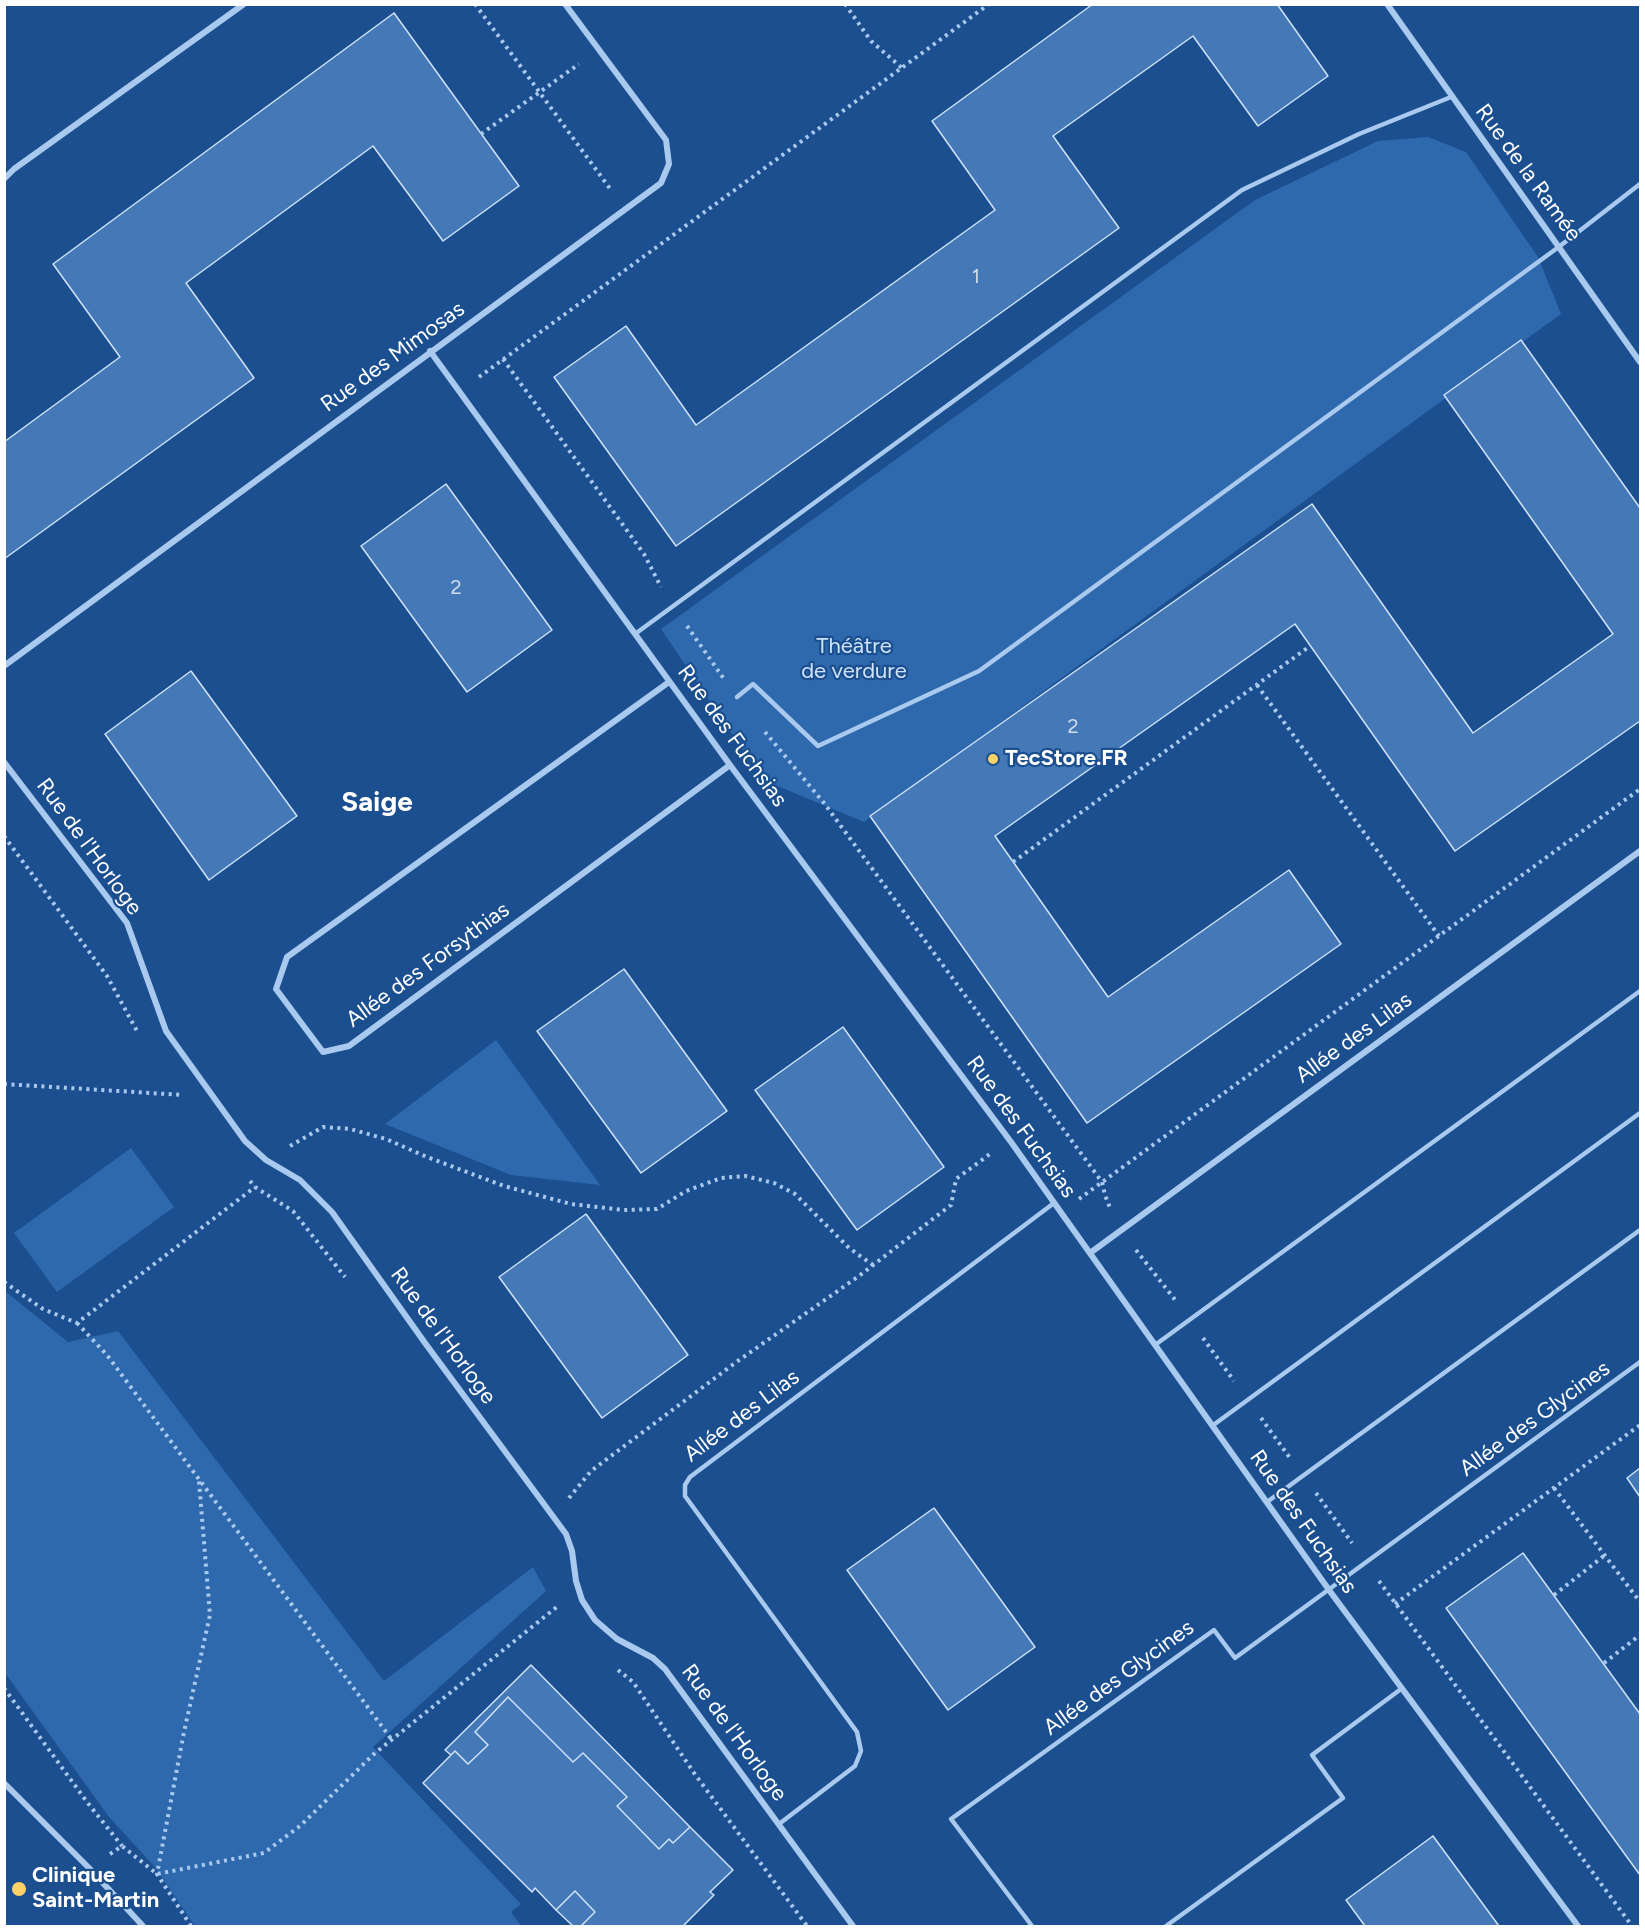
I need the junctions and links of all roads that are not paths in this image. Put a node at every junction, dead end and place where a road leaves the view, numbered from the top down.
1 (244, 4) edge
2 (565, 4) edge
3 (1387, 4) edge
4 (1451, 97) junction
5 (4, 179) edge
6 (1641, 184) edge
7 (1560, 246) junction
8 (430, 351) junction
9 (1641, 362) edge
10 (635, 634) junction
11 (4, 666) edge
12 (669, 682) junction
13 (737, 697) road end
14 (4, 762) edge
15 (730, 765) junction
16 (1641, 851) edge
17 (1641, 991) edge
18 (1641, 1113) edge
19 (1054, 1203) junction
20 (1641, 1230) edge
21 (1090, 1253) junction
22 (1155, 1345) junction
23 (1641, 1362) edge
24 (1212, 1426) junction
25 (1267, 1502) junction
26 (1329, 1590) junction
27 (1401, 1689) junction
28 (4, 1783) edge
29 (779, 1824) junction
30 (143, 1926) edge
31 (853, 1926) edge
32 (1032, 1926) edge
33 (1166, 1926) edge
34 (1578, 1926) edge

1 - 5 street
2 - 8 street, Rue des Mimosas
3 - 4 street, Rue de la Ramée
4 - 7 street, Rue de la Ramée
4 - 10 lane
6 - 7 lane
7 - 9 street, Rue de la Ramée
7 - 13 lane
8 - 10 street, Rue des Fuchsias
8 - 11 street, Rue des Mimosas
10 - 12 street, Rue des Fuchsias
12 - 15 street, Rue des Fuchsias
12 - 15 street, Allée des Forsythias
14 - 29 street, Rue de l'Horloge
15 - 19 street, Rue des Fuchsias
16 - 21 street, Allée des Lilas
17 - 22 lane
18 - 24 lane
19 - 21 street, Rue des Fuchsias
19 - 29 lane, Allée des Lilas
20 - 25 lane
21 - 22 street, Rue des Fuchsias
22 - 24 street, Rue des Fuchsias
23 - 26 lane, Allée des Glycines
24 - 25 street, Rue des Fuchsias
25 - 26 street, Rue des Fuchsias
26 - 27 street, Rue des Fuchsias
26 - 32 lane, Allée des Glycines
27 - 33 lane
27 - 34 street, Rue des Fuchsias
28 - 30 street
29 - 31 street, Rue de l'Horloge

